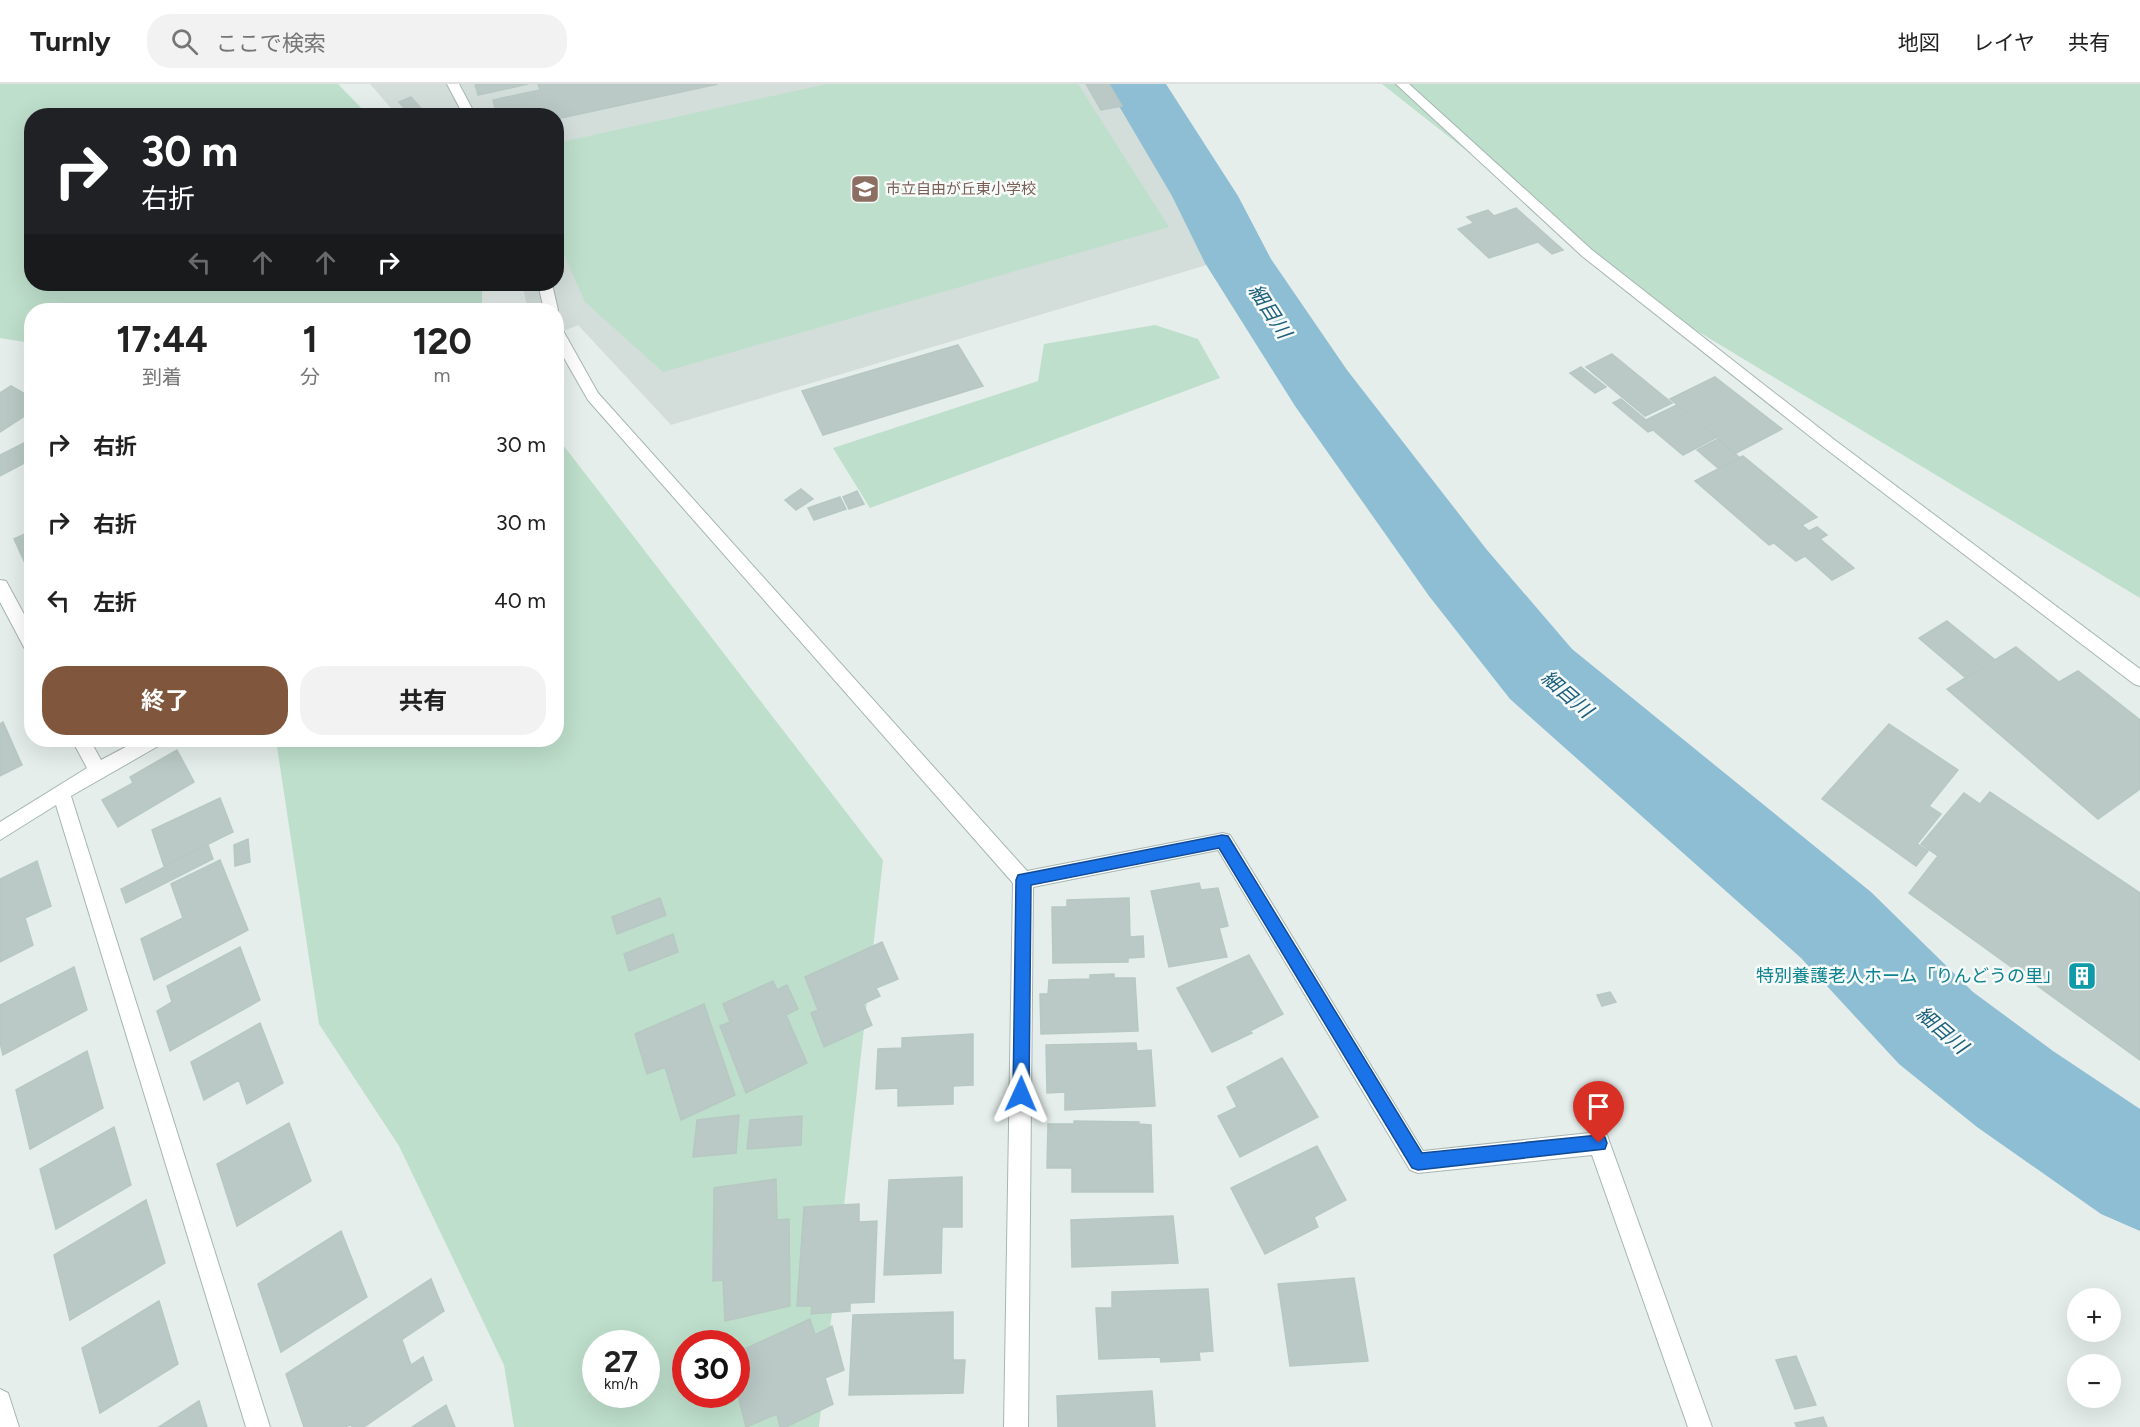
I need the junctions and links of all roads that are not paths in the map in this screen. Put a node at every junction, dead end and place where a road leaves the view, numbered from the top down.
1 (453, 84) edge
2 (1402, 84) edge
3 (466, 108) edge
4 (564, 344) edge
5 (0, 586) edge
6 (24, 631) edge
7 (2140, 679) edge
8 (85, 747) edge
9 (141, 747) edge
10 (97, 770) junction
11 (61, 792) junction
12 (0, 832) edge
13 (1023, 880) junction
14 (0, 1401) edge
15 (7, 1427) edge
16 (258, 1427) edge
17 (1016, 1427) edge
18 (1700, 1427) edge

1 - 3 street
2 - 7 street
4 - 13 street
5 - 6 street
8 - 10 street
9 - 10 street
10 - 11 street
11 - 12 street
11 - 16 street
13 - 17 street
13 - 18 street
14 - 15 street

